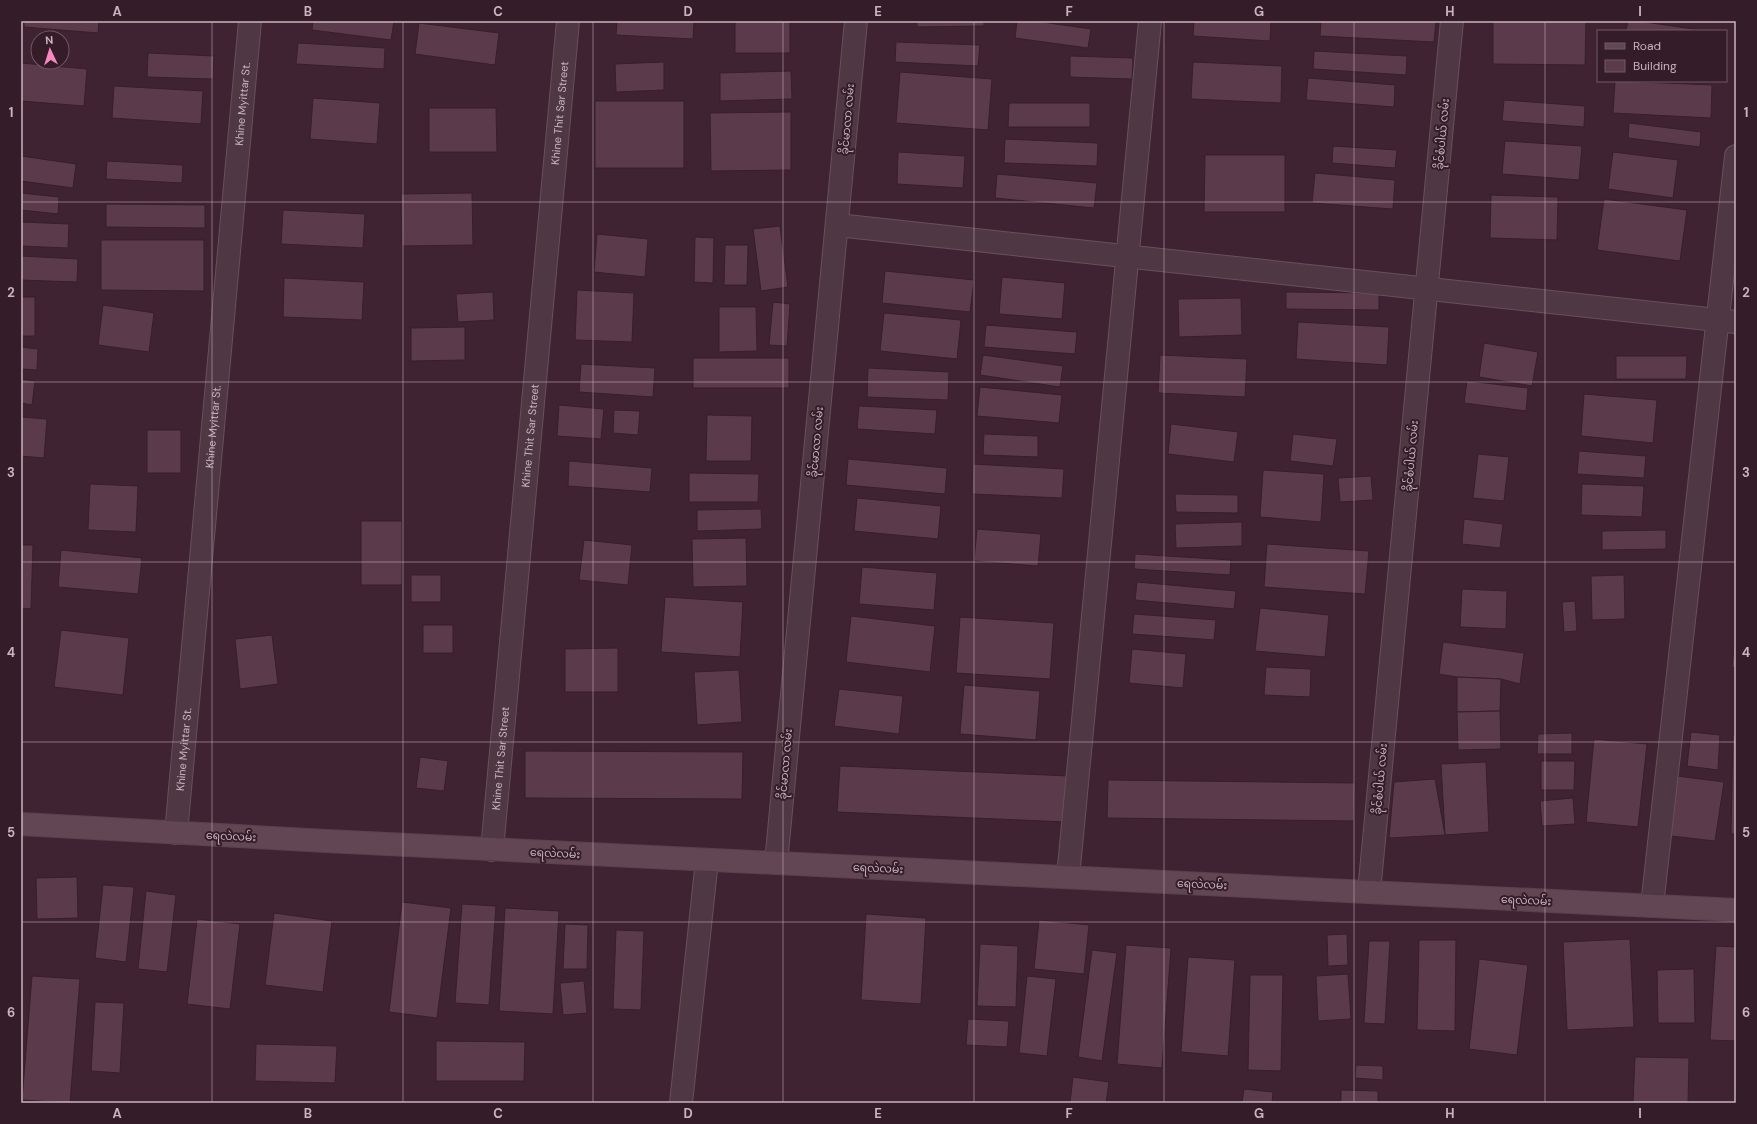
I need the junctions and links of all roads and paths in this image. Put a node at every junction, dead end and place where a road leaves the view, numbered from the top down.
1 (250, 21) edge
2 (568, 21) edge
3 (856, 21) edge
4 (1150, 21) edge
5 (1452, 21) edge
6 (1736, 156) edge
7 (836, 225) junction
8 (1128, 256) junction
9 (1427, 290) junction
10 (1727, 321) edge
11 (21, 824) edge
12 (176, 833) junction
13 (492, 850) junction
14 (707, 860) junction
15 (776, 863) junction
16 (1068, 877) junction
17 (1370, 892) junction
18 (1652, 906) junction
19 (1736, 910) edge
20 (681, 1103) edge

1 - 12 street, Khine Myittar St.
2 - 13 street, Khine Thit Sar Street
3 - 7 street, ခိုင်မာလာ လမ်း
4 - 8 street
5 - 9 street, ခိုင်စံပါယ် လမ်း
6 - 10 street
7 - 8 street
7 - 15 street, ခိုင်မာလာ လမ်း
8 - 9 street
8 - 16 street
9 - 10 street
9 - 17 street, ခိုင်စံပါယ် လမ်း
10 - 18 street
11 - 12 main road, ရေလဲလမ်း
12 - 13 main road, ရေလဲလမ်း
13 - 14 main road, ရေလဲလမ်း
14 - 15 main road, ရေလဲလမ်း
14 - 20 street
15 - 16 main road, ရေလဲလမ်း
16 - 17 main road, ရေလဲလမ်း
17 - 18 main road, ရေလဲလမ်း
18 - 19 main road, ရေလဲလမ်း

